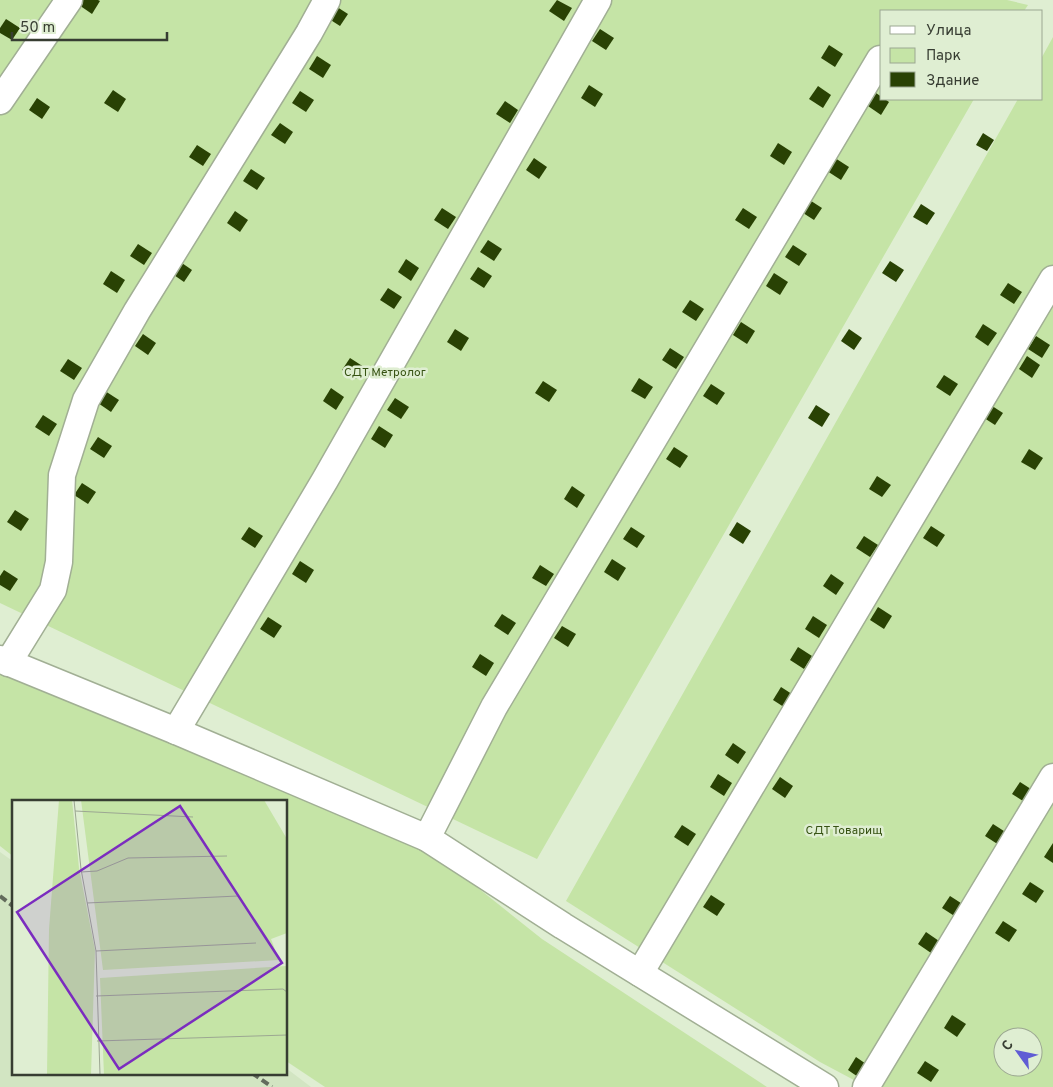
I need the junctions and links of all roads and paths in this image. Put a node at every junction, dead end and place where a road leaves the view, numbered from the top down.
1 (69, 0) edge
2 (327, 0) edge
3 (598, 0) edge
4 (880, 59) dead end
5 (0, 101) edge
6 (1053, 279) edge
7 (4, 661) edge
8 (176, 731) junction
9 (1053, 777) edge
10 (427, 838) junction
11 (640, 973) junction
12 (825, 1087) edge
13 (866, 1087) edge

1 - 5 street
2 - 7 street
3 - 8 street
4 - 10 street
6 - 11 street
7 - 8 street
8 - 10 street
9 - 13 street
10 - 11 street
11 - 12 street

